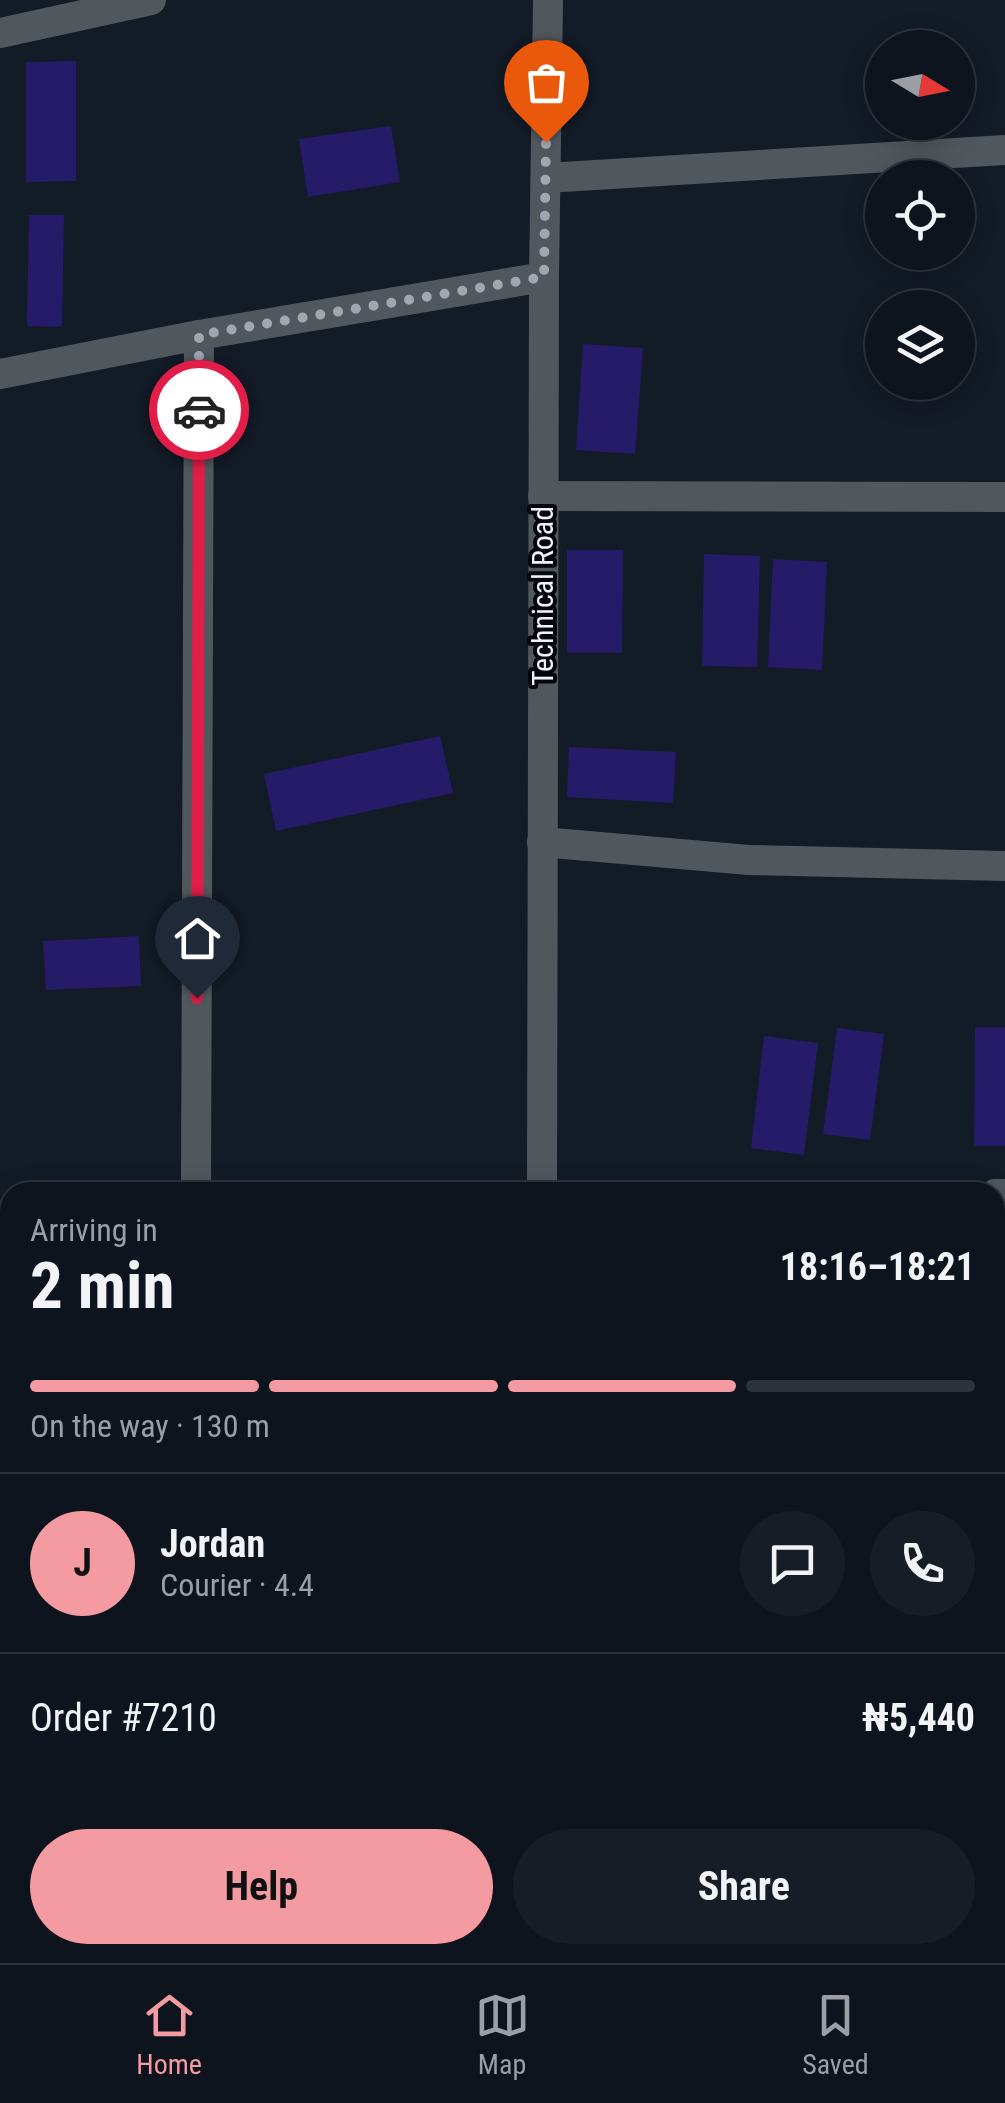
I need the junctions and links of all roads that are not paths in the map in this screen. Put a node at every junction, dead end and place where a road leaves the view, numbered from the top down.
1 (151, 0) edge
2 (548, 0) edge
3 (0, 33) edge
4 (1005, 150) edge
5 (546, 178) junction
6 (544, 277) junction
7 (199, 335) junction
8 (0, 374) edge
9 (543, 496) junction
10 (1005, 497) edge
11 (542, 842) junction
12 (1005, 866) edge
13 (196, 1182) edge
14 (542, 1182) edge

1 - 3 street
2 - 5 street, Technical Road
4 - 5 street
5 - 6 street, Technical Road
6 - 7 street
6 - 9 street, Technical Road
7 - 8 street
7 - 13 street
9 - 10 street
9 - 11 street, Technical Road
11 - 12 street
11 - 14 street, Technical Road

